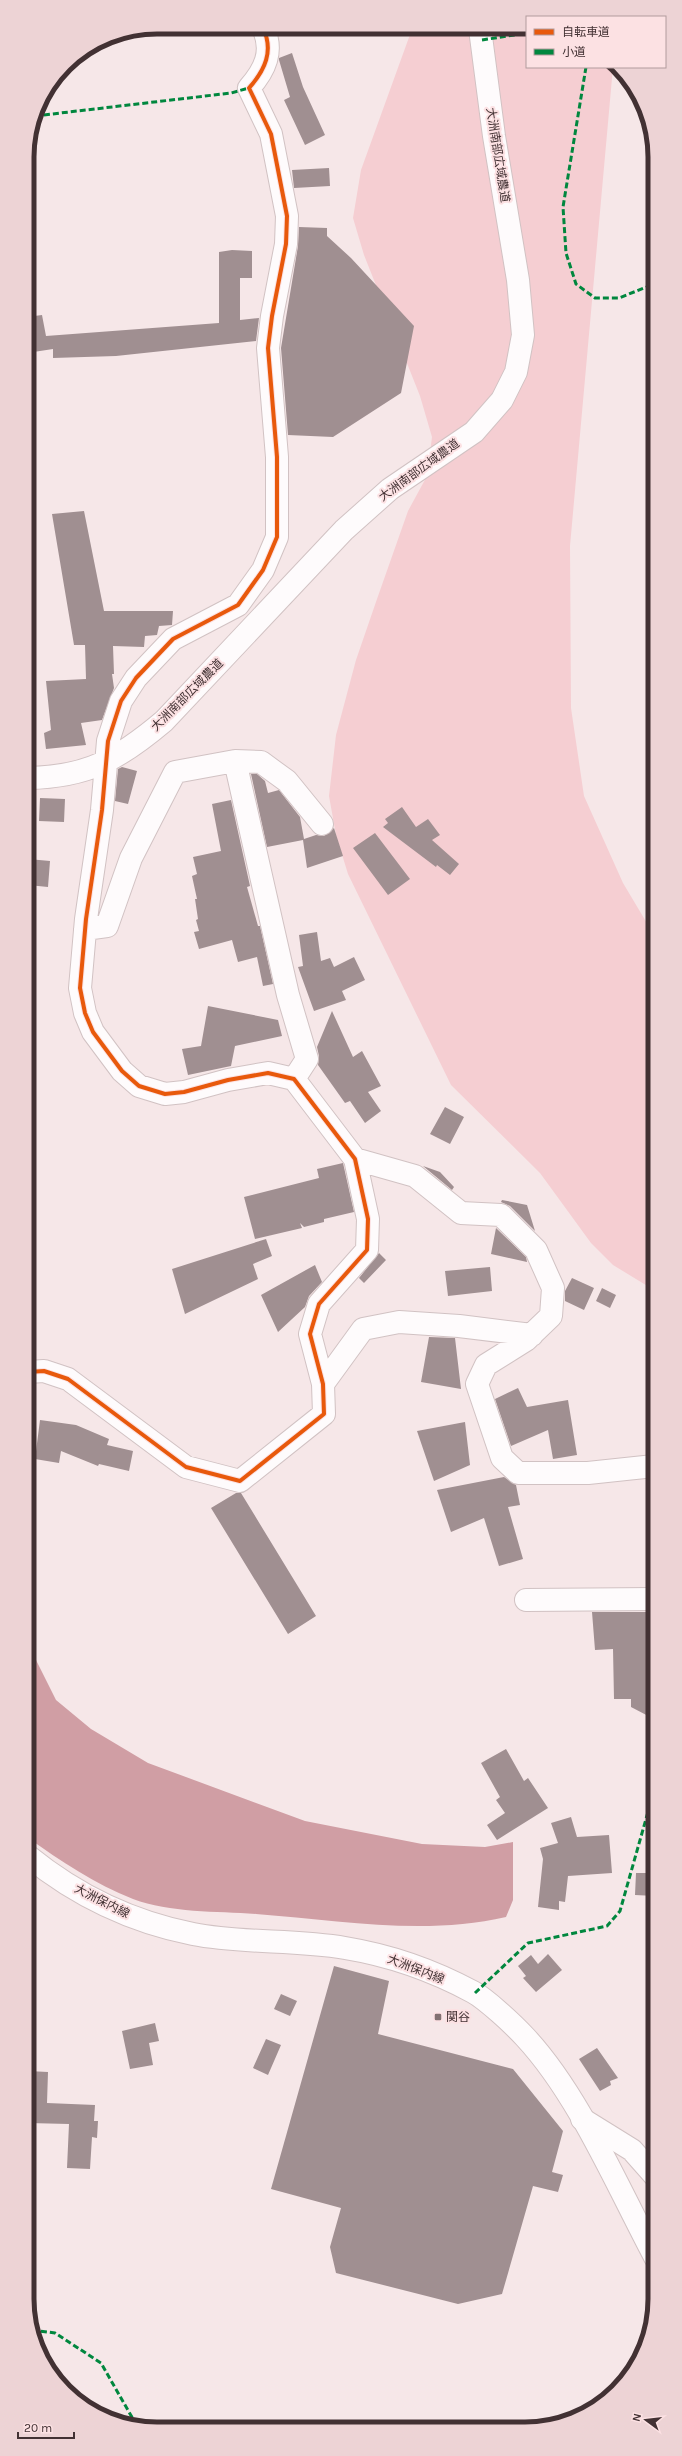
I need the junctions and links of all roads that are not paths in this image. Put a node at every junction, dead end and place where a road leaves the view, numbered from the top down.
1 (264, 34) edge
2 (481, 34) edge
3 (235, 761) junction
4 (106, 763) junction
5 (34, 777) edge
6 (322, 824) dead end
7 (85, 929) junction
8 (294, 1079) junction
9 (356, 1159) junction
10 (532, 1335) junction
11 (34, 1372) edge
12 (323, 1384) junction
13 (648, 1467) edge
14 (648, 1599) edge
15 (526, 1600) dead end
16 (34, 1861) edge
17 (582, 2119) junction
18 (648, 2168) edge
19 (648, 2244) edge

1 - 4 street
2 - 4 street, 大洲南部広域農道
3 - 6 street
3 - 7 street
3 - 8 street
4 - 5 street, 大洲南部広域農道
4 - 7 street
7 - 8 street
8 - 9 street
9 - 10 street
9 - 12 street
10 - 12 street
10 - 13 street
11 - 12 street
14 - 15 street
16 - 17 street, 大洲保内線
17 - 18 street
17 - 19 street, 大洲保内線

